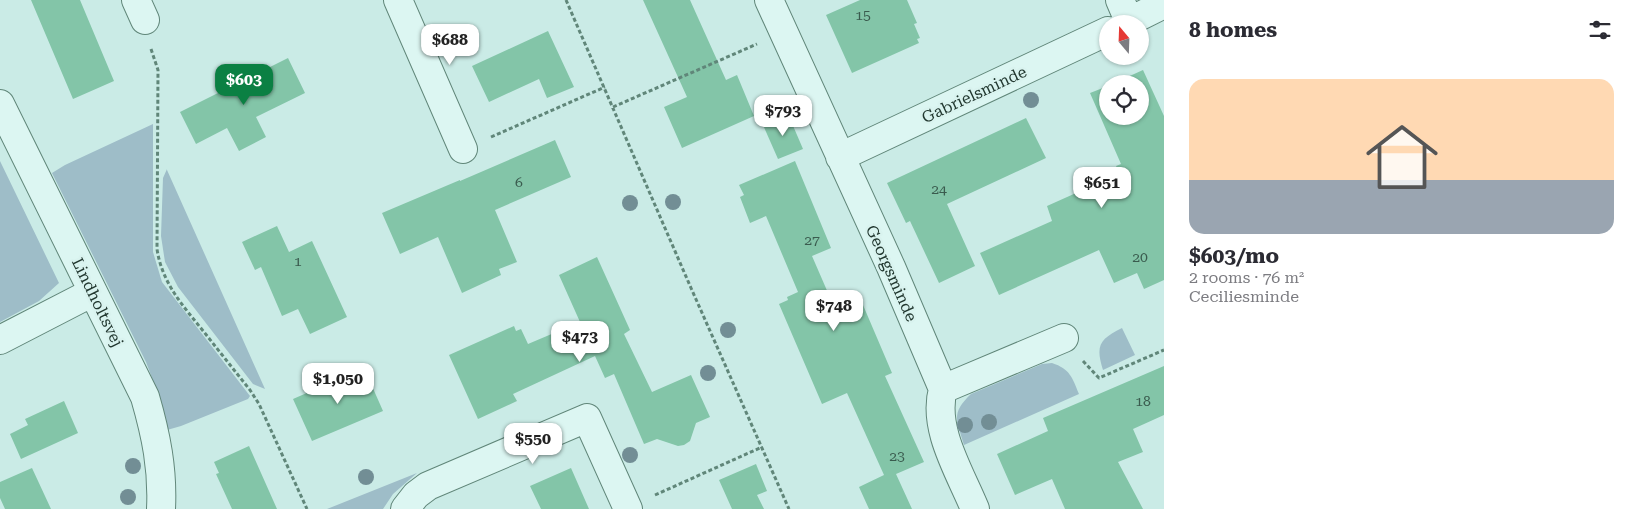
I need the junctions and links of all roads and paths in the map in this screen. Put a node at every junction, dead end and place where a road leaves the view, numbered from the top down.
1 (398, 0) edge
2 (566, 0) edge
3 (769, 0) edge
4 (1164, 4) edge
5 (141, 10) edge
6 (1132, 15) edge
7 (1099, 29) edge
8 (784, 33) junction
9 (605, 87) junction
10 (0, 104) edge
11 (613, 107) junction
12 (463, 149) joint
13 (840, 157) junction
14 (93, 292) junction
15 (1064, 338) joint
16 (0, 340) edge
17 (1164, 350) edge
18 (944, 389) junction
19 (762, 447) junction
20 (627, 508) edge
21 (161, 509) edge
22 (307, 509) edge
23 (405, 509) edge
24 (789, 509) edge
25 (976, 509) edge

1 - 12 street
2 - 9 path
3 - 8 street, Georgsminde
4 - 6 street, Gabrielsminde
5 - 22 path
7 - 13 street, Gabrielsminde
8 - 11 path
8 - 13 street, Georgsminde
9 - 11 path
9 - 12 path
10 - 14 street, Lindholtsvej
11 - 19 path
13 - 18 street, Georgsminde
14 - 16 street
14 - 21 street, Lindholtsvej
15 - 17 path
15 - 18 street
18 - 25 street
19 - 20 path
19 - 24 path
20 - 23 street

